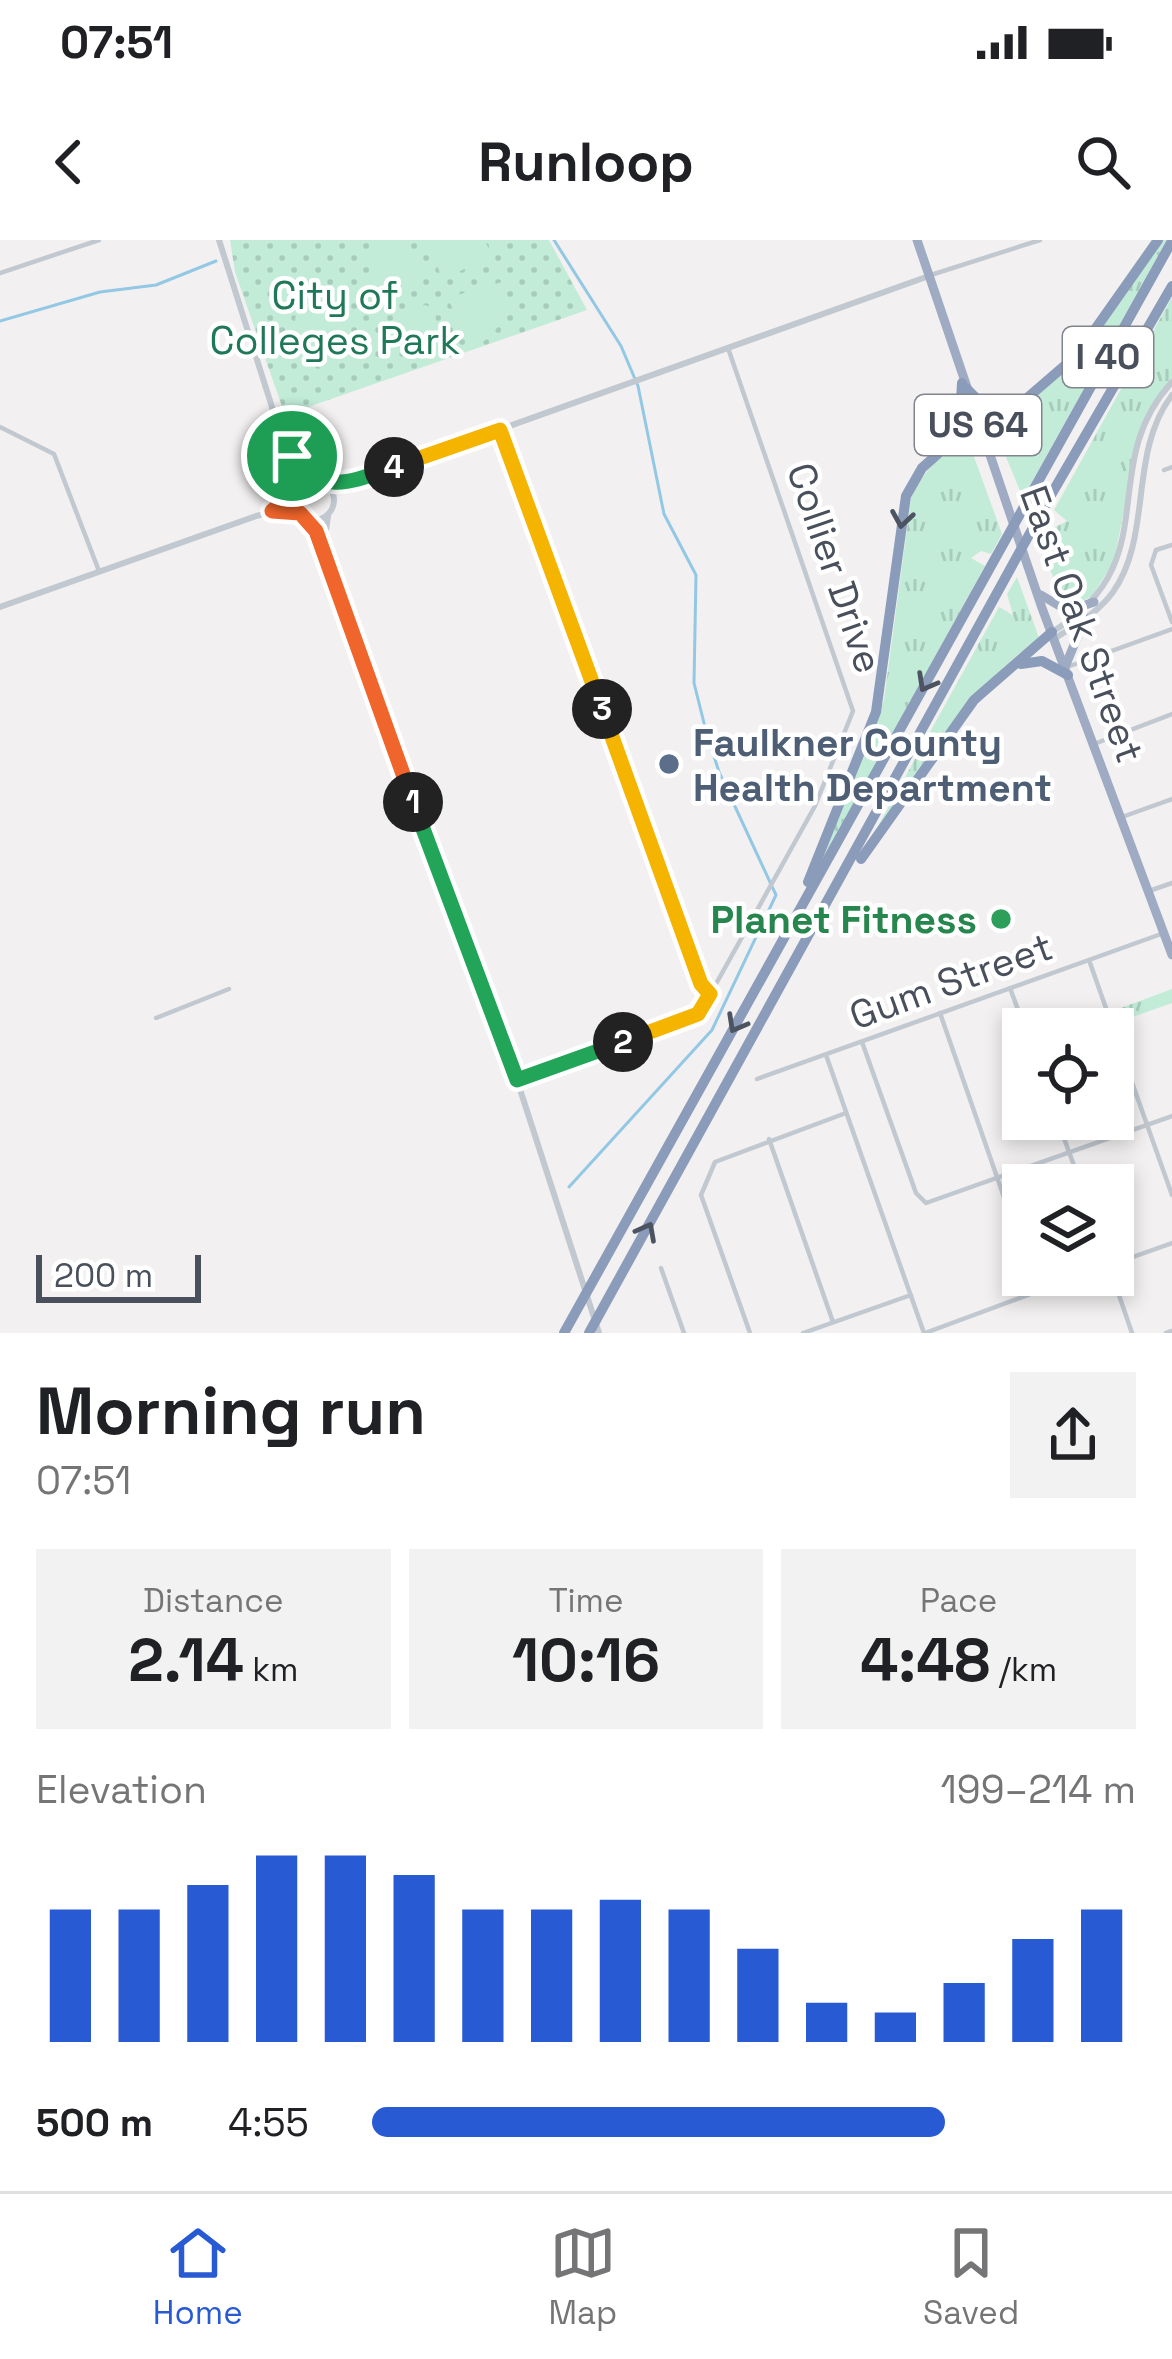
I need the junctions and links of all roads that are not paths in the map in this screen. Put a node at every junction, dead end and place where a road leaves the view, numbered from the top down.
1 (99, 240) edge
2 (220, 240) edge
3 (917, 240) edge
4 (1040, 240) edge
5 (1158, 240) edge
6 (1172, 241) edge
7 (0, 274) edge
8 (929, 276) junction
9 (1172, 286) edge
10 (728, 348) junction
11 (1172, 382) edge
12 (962, 383) junction
13 (1032, 393) junction
14 (1172, 395) edge
15 (0, 427) edge
16 (500, 430) junction
17 (983, 441) junction
18 (953, 443) junction
19 (292, 456) junction
20 (319, 482) junction
21 (350, 483) junction
22 (297, 490) junction
23 (334, 499) junction
24 (272, 511) junction
25 (330, 512) junction
26 (302, 515) junction
27 (1172, 545) edge
28 (324, 547) junction
29 (99, 572) junction
30 (1036, 591) junction
31 (1094, 602) junction
32 (0, 607) edge
33 (1085, 618) junction
34 (1172, 626) edge
35 (1053, 635) junction
36 (1012, 666) junction
37 (1066, 671) junction
38 (1172, 714) edge
39 (1094, 743) junction
40 (1172, 799) edge
41 (1122, 817) junction
42 (1172, 884) edge
43 (1149, 891) junction
44 (824, 911) junction
45 (789, 929) junction
46 (1164, 933) junction
47 (1172, 955) edge
48 (1089, 960) junction
49 (1010, 988) junction
50 (229, 989) dead end
51 (710, 994) junction
52 (1017, 1008) edge
53 (1106, 1008) edge
54 (940, 1013) junction
55 (156, 1018) dead end
56 (862, 1042) junction
57 (826, 1054) junction
58 (757, 1079) dead end
59 (517, 1080) junction
60 (1134, 1089) edge
61 (846, 1113) junction
62 (1172, 1116) edge
63 (1147, 1126) junction
64 (769, 1139) junction
65 (1065, 1140) edge
66 (1070, 1154) junction
67 (1074, 1164) edge
68 (998, 1180) junction
69 (1002, 1192) edge
70 (1172, 1196) edge
71 (1172, 1243) edge
72 (1134, 1257) edge
73 (661, 1268) dead end
74 (911, 1295) junction
75 (1024, 1296) edge
76 (1119, 1296) edge
77 (833, 1322) junction
78 (955, 1322) junction
79 (564, 1333) edge
80 (589, 1333) edge
81 (599, 1333) edge
82 (684, 1333) edge
83 (750, 1333) edge
84 (803, 1333) edge
85 (925, 1333) edge
86 (959, 1333) edge
87 (1132, 1333) edge

1 - 7 street
2 - 19 street
3 - 8 highway, East Oak Street / US 64
4 - 8 street
5 - 13 highway
6 -> 45 highway, I 40
8 - 10 street
8 - 12 highway, East Oak Street / US 64
9 - 44 highway, I 40
10 - 16 street
10 - 51 street, Collier Drive
11 - 31 street
12 - 13 highway
12 - 17 highway, East Oak Street / US 64
12 - 18 highway
13 - 17 highway
14 - 33 street
15 - 29 street
16 - 21 street
16 - 51 street
17 - 18 highway
17 - 30 highway, East Oak Street / US 64
18 -> 45 highway
19 - 20 street
19 - 22 street
20 - 21 street
20 - 22 street
20 - 23 street
21 - 23 street
22 - 24 street
22 - 26 street
23 - 25 street
24 - 26 street
24 - 29 street
25 - 26 street
25 - 28 street
26 - 28 street
27 - 34 street
28 - 59 street
29 - 32 street
30 - 31 highway
30 - 35 highway, East Oak Street / US 64
31 - 35 street
33 - 35 street
33 - 37 highway
34 - 37 street
35 - 36 highway
35 - 37 highway, East Oak Street / US 64
36 - 37 highway
36 - 44 highway
37 - 39 highway, East Oak Street / US 64
38 - 39 street
39 - 41 highway, East Oak Street / US 64
40 - 41 street
41 - 43 highway, East Oak Street / US 64
42 - 43 street
43 - 46 highway, US 64
80 -> 44 highway, I 40
45 -> 79 highway, I 40
46 - 47 highway, US 64
46 - 48 street, Gum Street
48 - 49 street, Gum Street
48 - 53 street
49 - 52 street
49 - 54 street, Gum Street
50 - 55 street
51 - 59 street, Collier Drive
54 - 56 street, Gum Street
54 - 68 street
56 - 57 street, Gum Street
56 - 68 street
57 - 58 street, Gum Street
57 - 61 street
59 - 81 street
60 - 63 street
61 - 64 street
61 - 74 street
62 - 63 street
63 - 66 street
63 - 70 street
64 - 77 street
64 - 83 street
65 - 66 street
66 - 67 street
66 - 68 street
68 - 69 street
71 - 72 street
73 - 82 street
74 - 77 street
74 - 85 street
75 - 78 street
76 - 87 street
77 - 84 street
78 - 85 street
78 - 86 street

